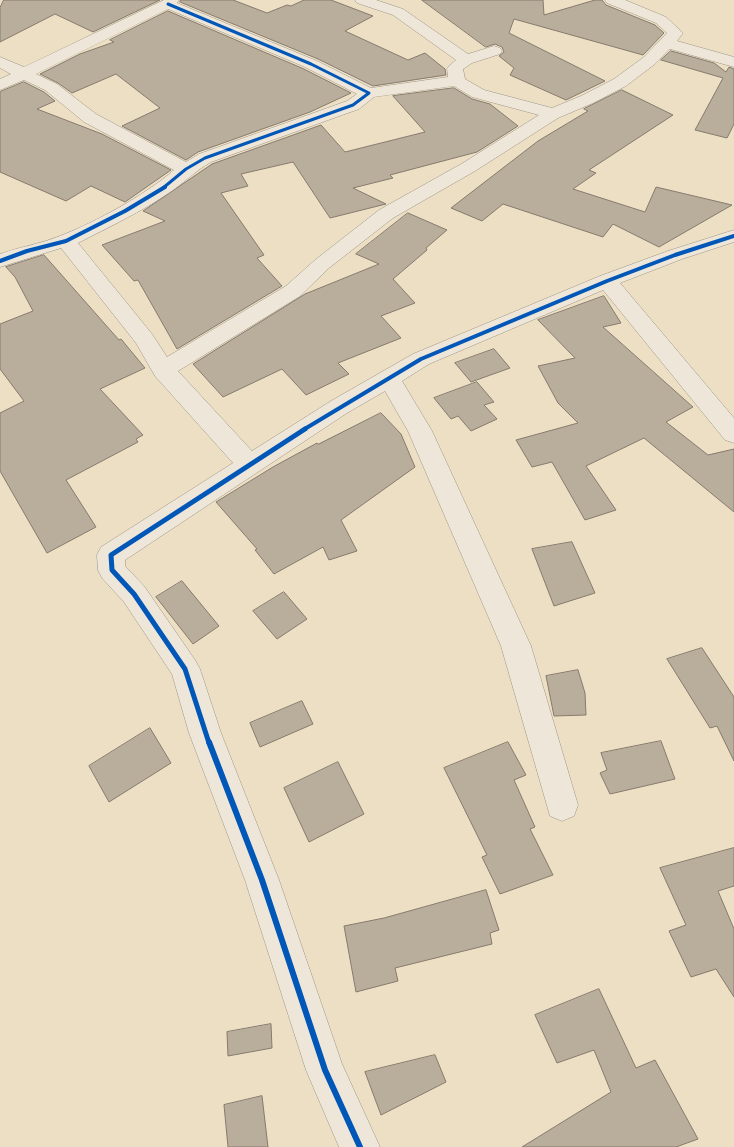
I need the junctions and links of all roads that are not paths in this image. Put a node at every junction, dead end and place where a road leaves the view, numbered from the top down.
1 (362, 0) edge
2 (612, 0) edge
3 (170, 2) edge
4 (668, 43) junction
5 (494, 51) dead end
6 (466, 60) junction
7 (0, 62) edge
8 (734, 62) edge
9 (26, 73) junction
10 (457, 81) junction
11 (0, 84) edge
12 (368, 93) junction
13 (552, 114) junction
14 (186, 169) junction
15 (734, 236) edge
16 (66, 241) junction
17 (0, 261) edge
18 (607, 281) junction
19 (163, 370) junction
20 (388, 377) junction
21 (734, 434) edge
22 (249, 464) junction
23 (562, 805) dead end
24 (360, 1147) edge

1 - 6 street
2 - 4 street
3 - 9 street
3 - 12 street
4 - 8 street
4 - 13 street
5 - 6 street
6 - 10 street
7 - 9 street
9 - 11 street
9 - 14 street
10 - 12 street
10 - 13 street
12 - 14 street
13 - 19 street
14 - 16 street
15 - 18 street
16 - 17 street
16 - 19 street
18 - 20 street
18 - 21 street
19 - 22 street
20 - 22 street
20 - 23 street
22 - 24 street

